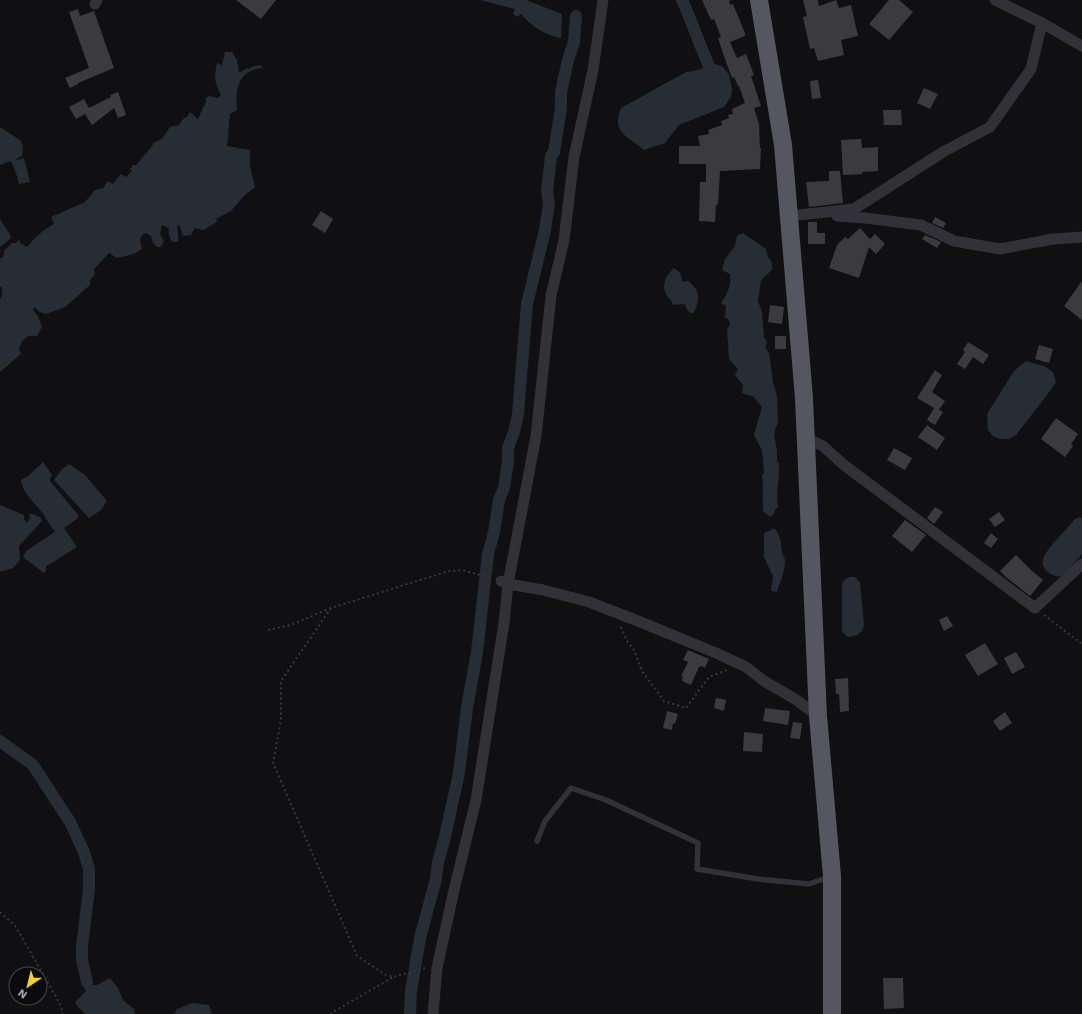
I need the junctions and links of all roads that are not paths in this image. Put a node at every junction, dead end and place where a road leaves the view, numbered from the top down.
1 (603, 0) edge
2 (759, 0) edge
3 (995, 0) edge
4 (1042, 23) junction
5 (1082, 46) edge
6 (789, 216) junction
7 (1082, 237) edge
8 (805, 438) junction
9 (1082, 564) edge
10 (505, 582) junction
11 (818, 716) junction
12 (537, 841) dead end
13 (832, 876) junction
14 (433, 1014) edge
15 (832, 1014) edge

1 - 10 street
2 - 6 highway
3 - 4 street
4 - 5 street
4 - 6 street
6 - 7 street
6 - 8 highway
8 - 9 street
8 - 11 highway
10 - 11 street
10 - 14 street
11 - 13 highway
12 - 13 lane
13 - 15 highway

